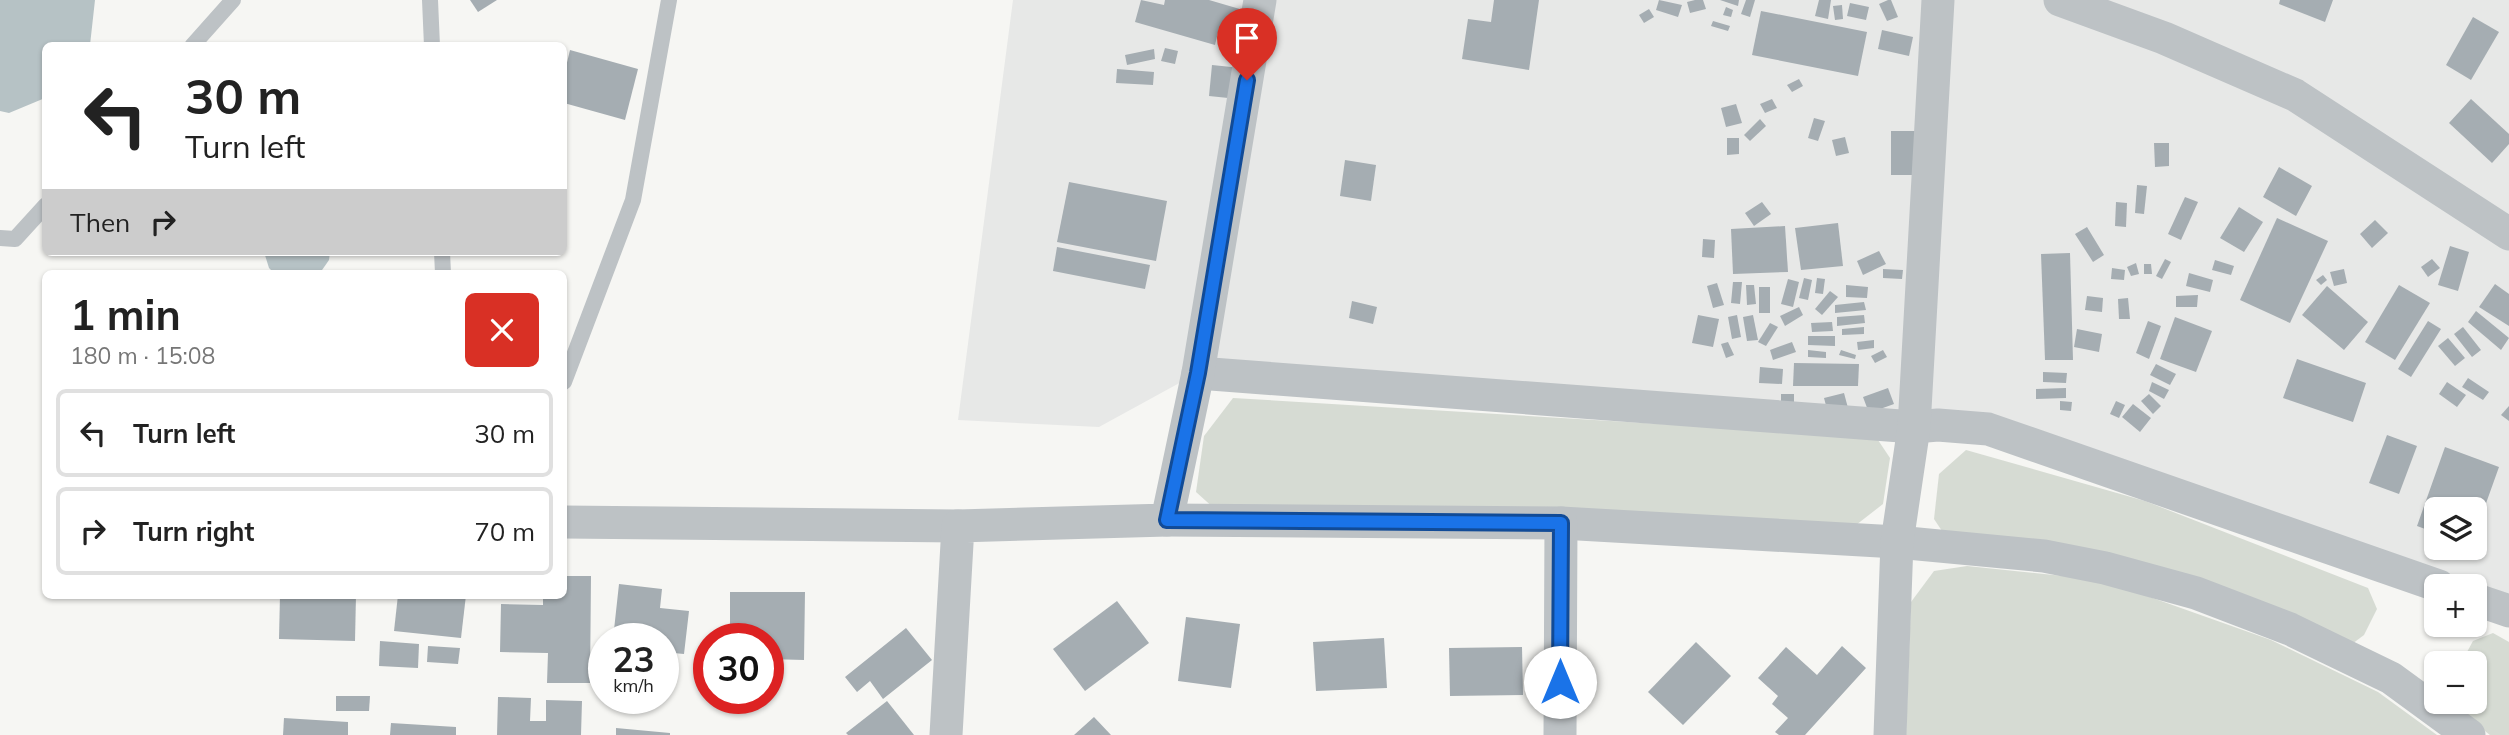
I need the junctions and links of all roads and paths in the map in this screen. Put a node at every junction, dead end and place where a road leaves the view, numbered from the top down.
1 (233, 0) edge
2 (430, 0) edge
3 (669, 0) edge
4 (1260, 0) edge
5 (1938, 0) edge
6 (2060, 0) edge
7 (196, 42) edge
8 (432, 42) edge
9 (42, 209) edge
10 (2509, 234) edge
11 (0, 239) edge
12 (1198, 373) junction
13 (567, 374) edge
14 (1914, 426) junction
15 (1167, 520) junction
16 (567, 522) edge
17 (1561, 523) junction
18 (958, 526) junction
19 (1897, 542) junction
20 (2424, 581) edge
21 (2487, 603) edge
22 (2509, 611) edge
23 (946, 735) edge
24 (1560, 735) edge
25 (1890, 735) edge
26 (2469, 735) edge

1 - 7 lane
2 - 8 lane
3 - 13 lane
4 - 12 street
5 - 14 street
6 - 10 street
9 - 11 lane
12 - 14 street
12 - 15 street
14 - 19 street
14 - 20 street
15 - 17 street
15 - 18 street
16 - 18 street
17 - 19 street
17 - 24 street
18 - 23 street
19 - 25 street
19 - 26 street
21 - 22 street

